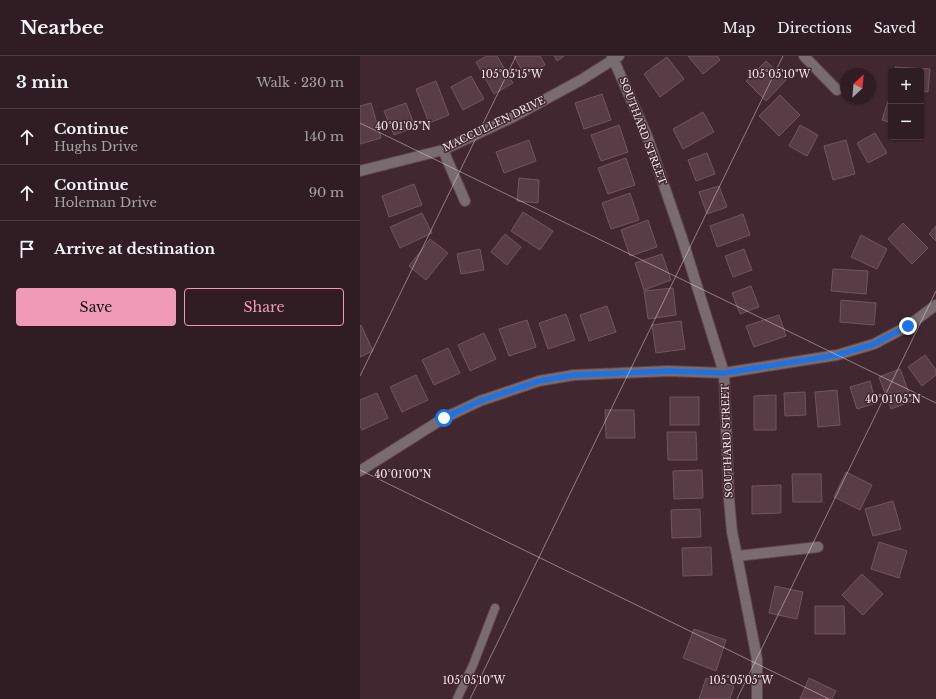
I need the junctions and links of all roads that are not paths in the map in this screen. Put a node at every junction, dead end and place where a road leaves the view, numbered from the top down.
1 (804, 56) edge
2 (615, 57) edge
3 (837, 90) dead end
4 (443, 150) junction
5 (360, 171) edge
6 (465, 201) dead end
7 (936, 305) edge
8 (724, 373) junction
9 (360, 471) edge
10 (818, 547) dead end
11 (738, 556) junction
12 (495, 608) dead end
13 (457, 699) edge
14 (757, 699) edge

1 - 3 street
2 - 4 street, MACCULLEN DRIVE
2 - 8 street, SOUTHARD STREET
4 - 5 street, MACCULLEN DRIVE
4 - 6 street
7 - 8 street
8 - 9 street
8 - 11 street, SOUTHARD STREET
10 - 11 street
11 - 14 street, SOUTHARD STREET
12 - 13 lane

